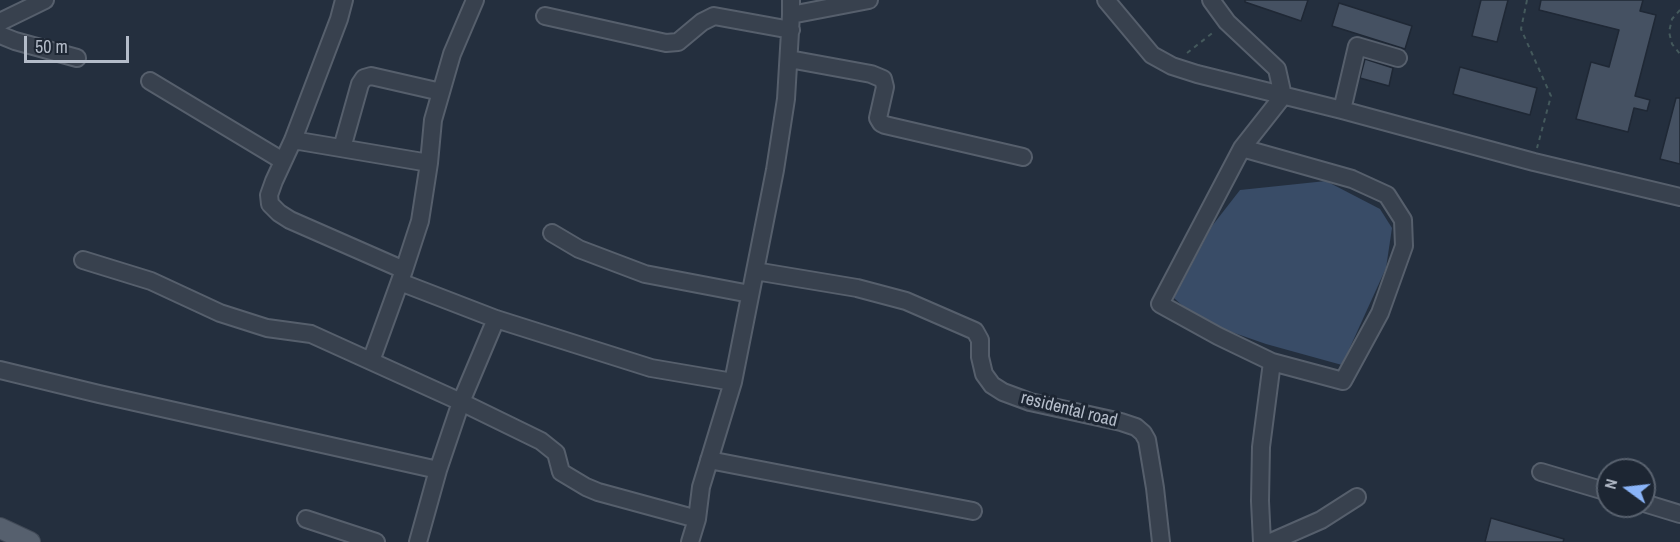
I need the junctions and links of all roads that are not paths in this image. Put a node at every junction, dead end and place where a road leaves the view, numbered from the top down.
1 (45, 0) edge
2 (344, 0) edge
3 (475, 0) edge
4 (869, 0) edge
5 (1106, 0) edge
6 (1211, 0) edge
7 (791, 15) edge
8 (545, 16) dead end
9 (0, 22) edge
10 (0, 35) edge
11 (77, 58) dead end
12 (789, 58) junction
13 (1398, 58) dead end
14 (150, 81) dead end
15 (441, 92) junction
16 (1283, 96) junction
17 (1341, 110) junction
18 (293, 140) junction
19 (342, 148) junction
20 (1242, 148) junction
21 (1023, 157) dead end
22 (283, 161) junction
23 (429, 163) junction
24 (1680, 196) edge
25 (552, 233) dead end
26 (83, 260) dead end
27 (755, 271) junction
28 (402, 276) junction
29 (750, 294) junction
30 (496, 319) junction
31 (370, 361) junction
32 (1272, 362) junction
33 (0, 370) edge
34 (733, 382) junction
35 (461, 402) junction
36 (709, 460) junction
37 (438, 470) junction
38 (1541, 472) dead end
39 (1596, 488) edge
40 (1357, 496) dead end
41 (1656, 507) edge
42 (973, 511) dead end
43 (1680, 514) edge
44 (306, 519) dead end
45 (697, 519) junction
46 (0, 528) edge
47 (1283, 540) edge
48 (30, 542) edge
49 (376, 542) edge
50 (418, 542) edge
51 (690, 542) edge
52 (1161, 542) edge
53 (1262, 542) edge

1 - 9 street
2 - 18 street
3 - 15 street
4 - 7 street
5 - 16 street
6 - 16 street
7 - 8 street
7 - 12 street
10 - 11 street
12 - 21 street
12 - 27 street
13 - 17 street
14 - 22 street
15 - 19 street
15 - 23 street
16 - 17 street
16 - 20 street
17 - 24 street
18 - 19 street
18 - 22 street
19 - 23 street
20 - 32 street
20 - 32 street
22 - 28 street
23 - 28 street
25 - 29 street
26 - 31 street
27 - 29 street
27 - 52 street, residental road
28 - 30 street
28 - 31 street
29 - 34 street
30 - 34 street
30 - 35 street
31 - 35 street
32 - 53 street
33 - 37 street
34 - 36 street
35 - 37 street
35 - 45 street
36 - 42 street
36 - 45 street
37 - 50 street
38 - 39 street
40 - 47 street
41 - 43 street
44 - 49 street
45 - 51 street
46 - 48 main road

